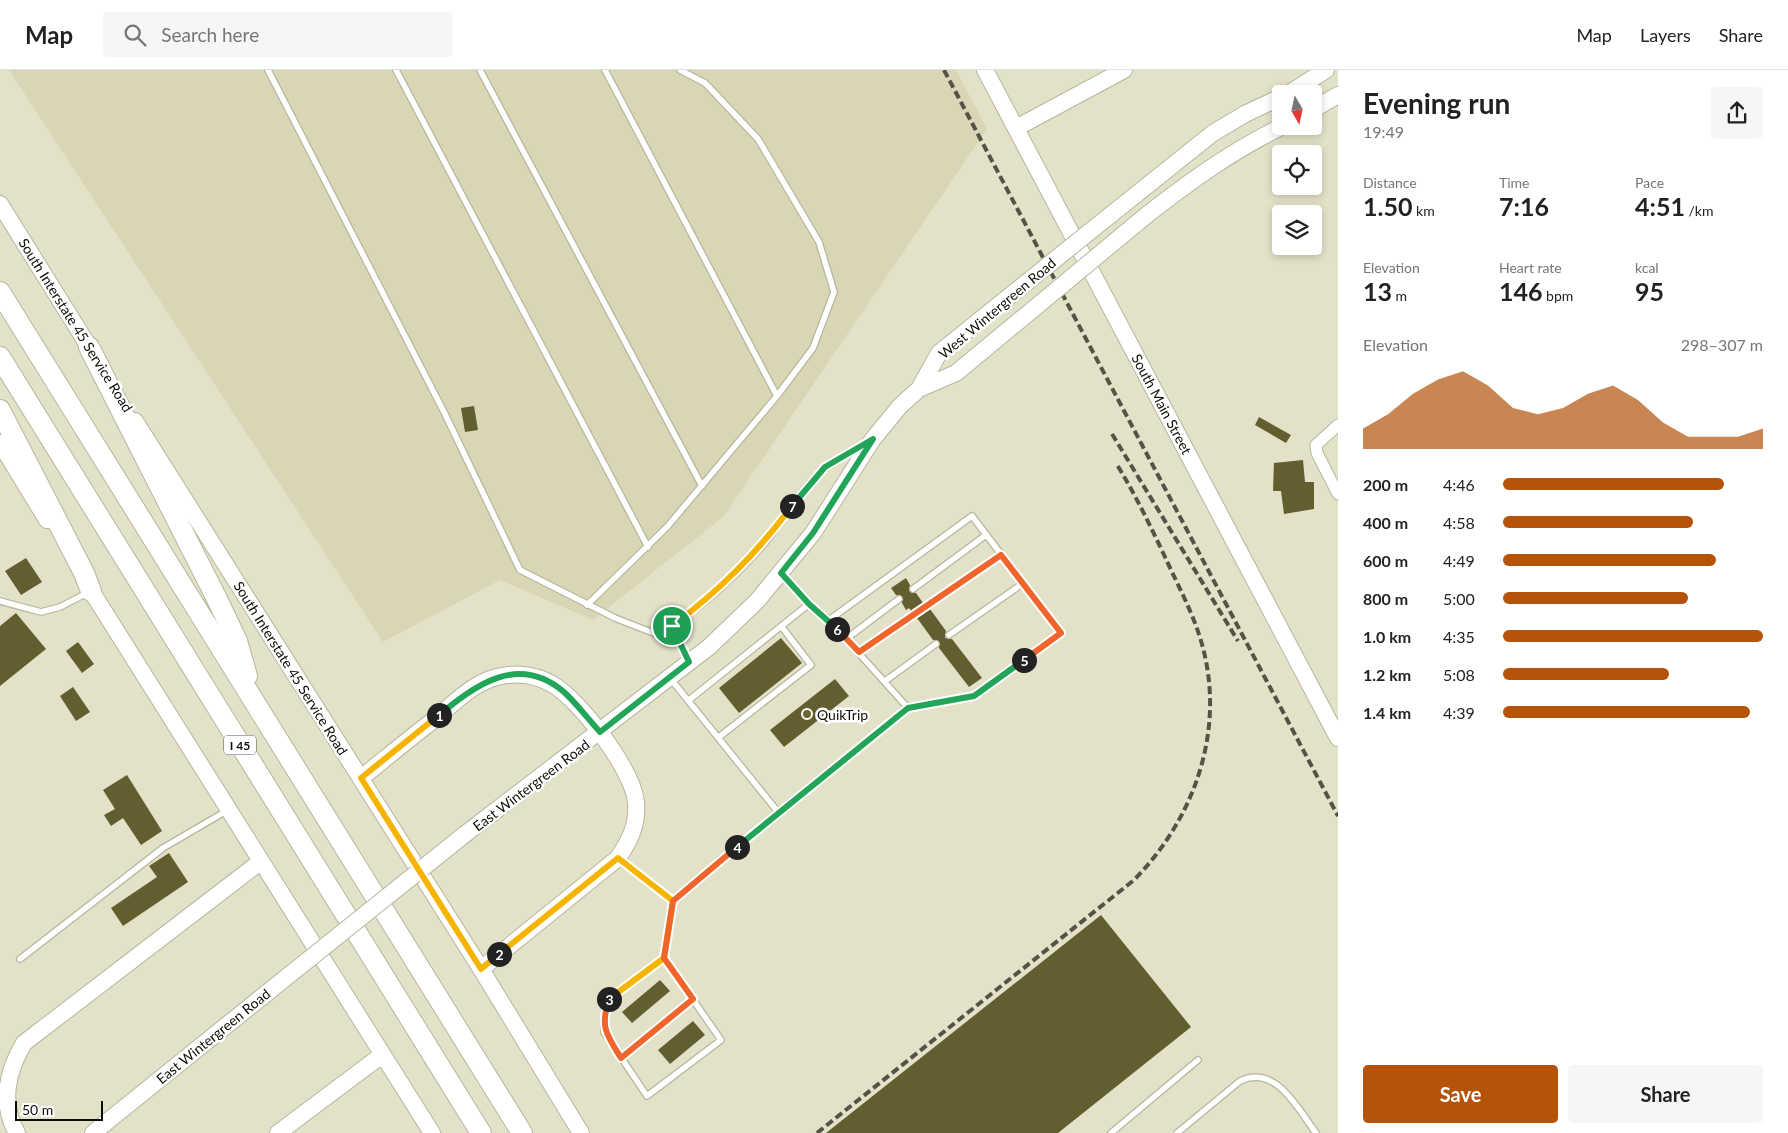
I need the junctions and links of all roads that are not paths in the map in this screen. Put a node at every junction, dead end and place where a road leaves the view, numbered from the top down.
1 (268, 70) edge
2 (396, 70) edge
3 (480, 70) edge
4 (605, 70) edge
5 (680, 70) edge
6 (986, 70) edge
7 (1124, 70) edge
8 (1326, 70) edge
9 (1302, 85) edge
10 (1338, 94) edge
11 (1272, 101) edge
12 (1322, 104) edge
13 (1016, 128) junction
14 (1272, 132) edge
15 (0, 204) edge
16 (0, 292) edge
17 (89, 347) junction
18 (0, 357) edge
19 (919, 389) junction
20 (777, 396) junction
21 (0, 410) edge
22 (1338, 425) edge
23 (873, 439) junction
24 (0, 443) edge
25 (702, 486) junction
26 (1338, 494) edge
27 (986, 535) junction
28 (648, 547) junction
29 (1001, 555) junction
30 (781, 573) junction
31 (1022, 584) junction
32 (913, 589) dead end
33 (91, 591) junction
34 (899, 599) dead end
35 (0, 601) edge
36 (809, 604) junction
37 (588, 605) junction
38 (829, 620) junction
39 (672, 626) junction
40 (781, 626) junction
41 (949, 635) dead end
42 (846, 639) junction
43 (936, 644) dead end
44 (859, 652) junction
45 (689, 662) junction
46 (669, 676) junction
47 (885, 681) junction
48 (689, 700) junction
49 (254, 701) junction
50 (908, 708) junction
51 (600, 732) junction
52 (719, 737) junction
53 (1338, 738) edge
54 (361, 778) junction
55 (228, 810) junction
56 (778, 812) junction
57 (618, 858) junction
58 (260, 862) junction
59 (673, 901) junction
60 (664, 958) junction
61 (20, 959) dead end
62 (481, 969) junction
63 (693, 999) junction
64 (382, 1055) junction
65 (621, 1058) junction
66 (1198, 1060) dead end
67 (17, 1133) edge
68 (93, 1133) edge
69 (278, 1133) edge
70 (432, 1133) edge
71 (481, 1133) edge
72 (522, 1133) edge
73 (581, 1133) edge
74 (1111, 1133) edge
75 (1177, 1133) edge
76 (1316, 1133) edge

1 - 37 lane
2 - 28 lane
3 - 25 lane
4 - 20 lane
5 - 20 lane
6 - 13 main road, South Main Street
7 - 13 main road
8 - 9 main road
10 - 12 main road
11 - 19 main road, West Wintergreen Road, bridge
13 - 53 main road, South Main Street
14 - 19 main road, West Wintergreen Road, bridge
15 - 17 main road, South Interstate 45 Service Road
16 - 49 highway, I 45
17 - 49 highway
17 - 54 main road, South Interstate 45 Service Road
18 - 71 highway, I 45
19 - 23 main road, East Wintergreen Road
20 - 25 lane
21 - 33 highway
22 - 26 street
23 - 30 main road, East Wintergreen Road
23 - 39 lane
24 - 33 main road
25 - 28 lane
27 - 29 lane
27 - 32 lane
27 - 38 lane
28 - 37 lane
29 - 31 lane
29 - 44 lane
30 - 36 lane
30 - 45 main road, East Wintergreen Road
31 - 41 lane
31 - 50 lane
33 - 35 lane
33 - 55 main road
34 - 42 lane
36 - 38 lane
36 - 40 lane
37 - 39 lane
38 - 42 lane
39 - 45 lane
40 - 48 lane
40 - 52 lane
42 - 44 lane
43 - 47 lane
44 - 47 lane
45 - 46 main road, East Wintergreen Road
46 - 48 lane
46 - 51 main road, East Wintergreen Road
47 - 50 lane
48 - 52 lane
49 - 72 highway, I 45
50 - 56 lane
51 - 54 main road
51 - 57 main road
51 - 68 main road, East Wintergreen Road, bridge
52 - 56 lane
54 - 62 main road, South Interstate 45 Service Road
55 - 58 main road
55 - 61 lane
56 - 59 lane
57 - 59 lane
57 - 62 main road
58 - 64 main road
58 - 67 main road
59 - 60 lane
60 - 63 lane
60 - 65 lane
62 - 73 main road, South Interstate 45 Service Road
63 - 65 lane
63 - 65 lane
64 - 69 main road
64 - 70 main road
66 - 74 lane
75 - 76 lane

